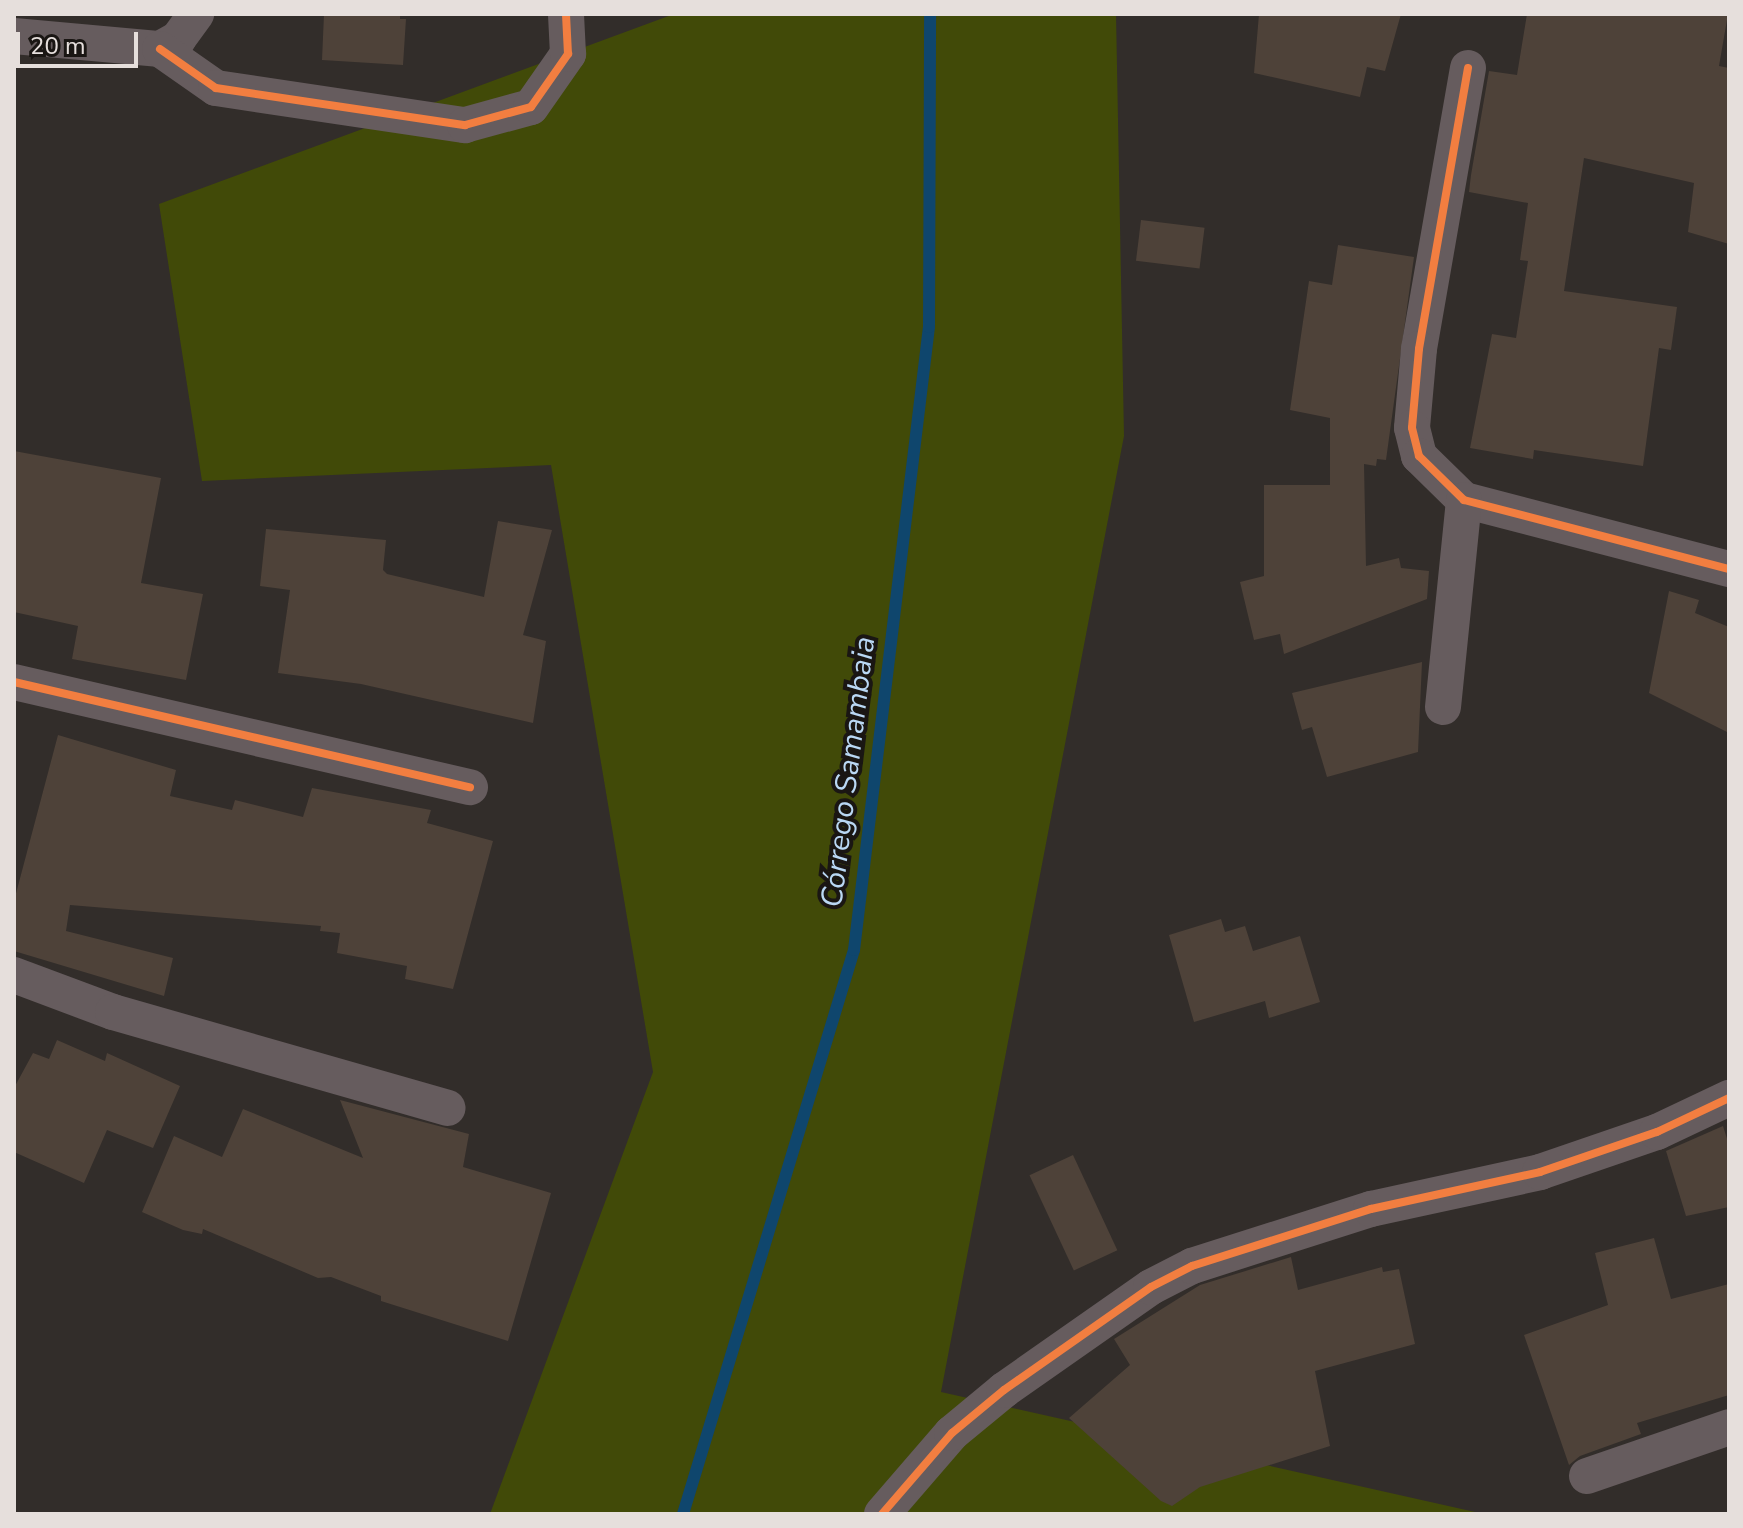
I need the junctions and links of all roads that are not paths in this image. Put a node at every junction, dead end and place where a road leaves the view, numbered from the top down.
1 (196, 14) edge
2 (566, 14) edge
3 (14, 36) edge
4 (160, 49) junction
5 (1468, 68) dead end
6 (1464, 500) junction
7 (1729, 569) edge
8 (14, 682) edge
9 (1443, 707) dead end
10 (470, 787) dead end
11 (14, 975) edge
12 (1729, 1098) edge
13 (448, 1108) dead end
14 (1729, 1427) edge
15 (1587, 1476) dead end
16 (882, 1514) edge

1 - 4 street
2 - 4 street
3 - 4 street
5 - 6 street
6 - 7 street
6 - 9 street
8 - 10 street
11 - 13 street
12 - 16 street
14 - 15 street

